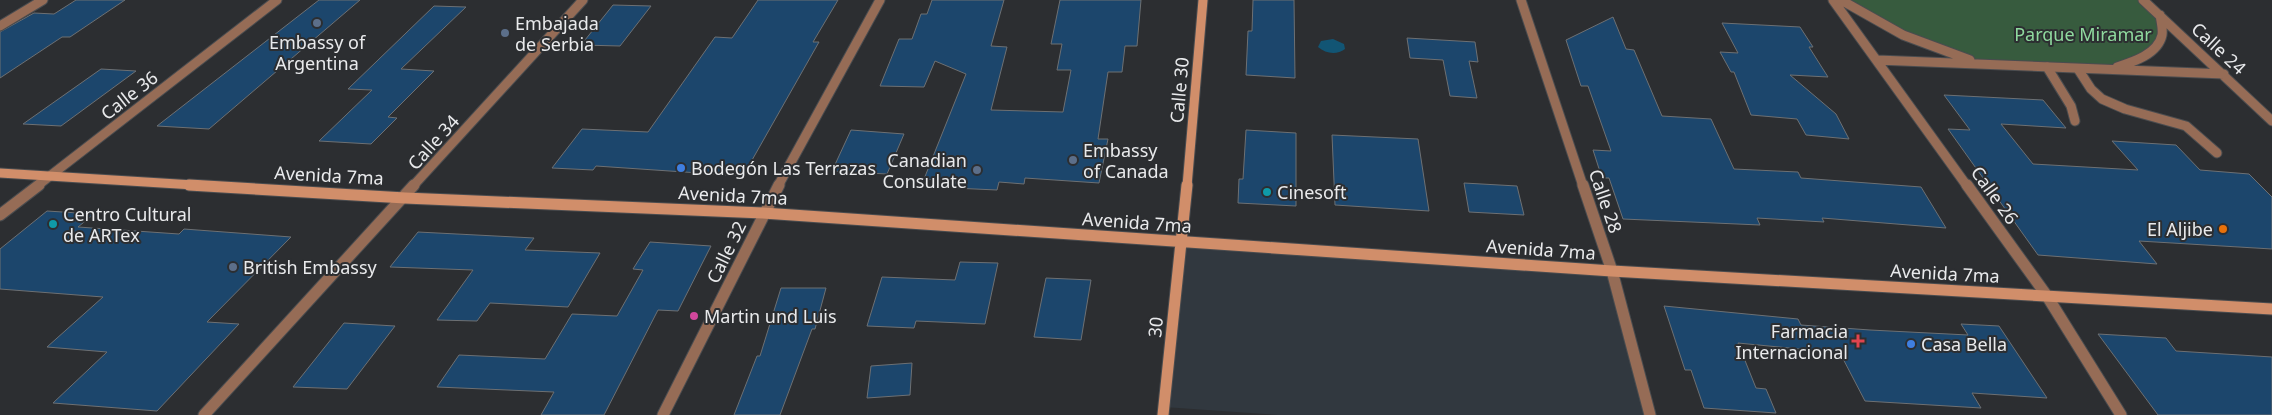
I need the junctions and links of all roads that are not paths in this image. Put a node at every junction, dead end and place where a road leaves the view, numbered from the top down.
1 (43, 0) edge
2 (277, 0) edge
3 (583, 0) edge
4 (880, 0) edge
5 (1203, 0) edge
6 (1521, 0) edge
7 (1833, 0) edge
8 (1841, 0) edge
9 (2143, 0) edge
10 (2160, 15) junction
11 (0, 26) edge
12 (1877, 60) junction
13 (1984, 64) junction
14 (2047, 67) junction
15 (2078, 69) junction
16 (2109, 70) junction
17 (2224, 74) junction
18 (2075, 121) dead end
19 (2272, 121) edge
20 (2217, 153) dead end
21 (0, 173) edge
22 (50, 176) junction
23 (405, 198) junction
24 (763, 213) junction
25 (0, 215) edge
26 (1182, 242) junction
27 (1612, 271) junction
28 (2047, 296) junction
29 (2272, 309) edge
30 (204, 415) edge
31 (663, 415) edge
32 (1163, 415) edge
33 (1650, 415) edge
34 (2121, 415) edge

1 - 11 street
2 - 22 street, Calle 36
3 - 23 street, Calle 34
4 - 24 street, Calle 32
5 - 26 main road, Calle 30
6 - 27 street, Calle 28
7 - 12 street, Calle 26
8 - 13 street
9 - 10 street, Calle 24
10 - 16 street
10 - 17 street, Calle 24
12 - 13 street
12 - 28 street, Calle 26
13 - 14 street
14 - 15 street
14 - 18 street
15 - 16 street
15 - 20 street
16 - 17 street
17 - 19 street, Calle 24
21 - 22 main road, Avenida 7ma
22 - 23 main road, Avenida 7ma
22 - 25 street, Calle 36
23 - 24 main road, Avenida 7ma
23 - 30 street, Calle 34
24 - 26 main road, Avenida 7ma
24 - 31 street, Calle 32
26 - 27 main road, Avenida 7ma
26 - 32 main road, 30
27 - 28 main road, Avenida 7ma
27 - 33 street, Calle 28
28 - 29 main road, Avenida 7ma
28 - 34 street, Calle 26

